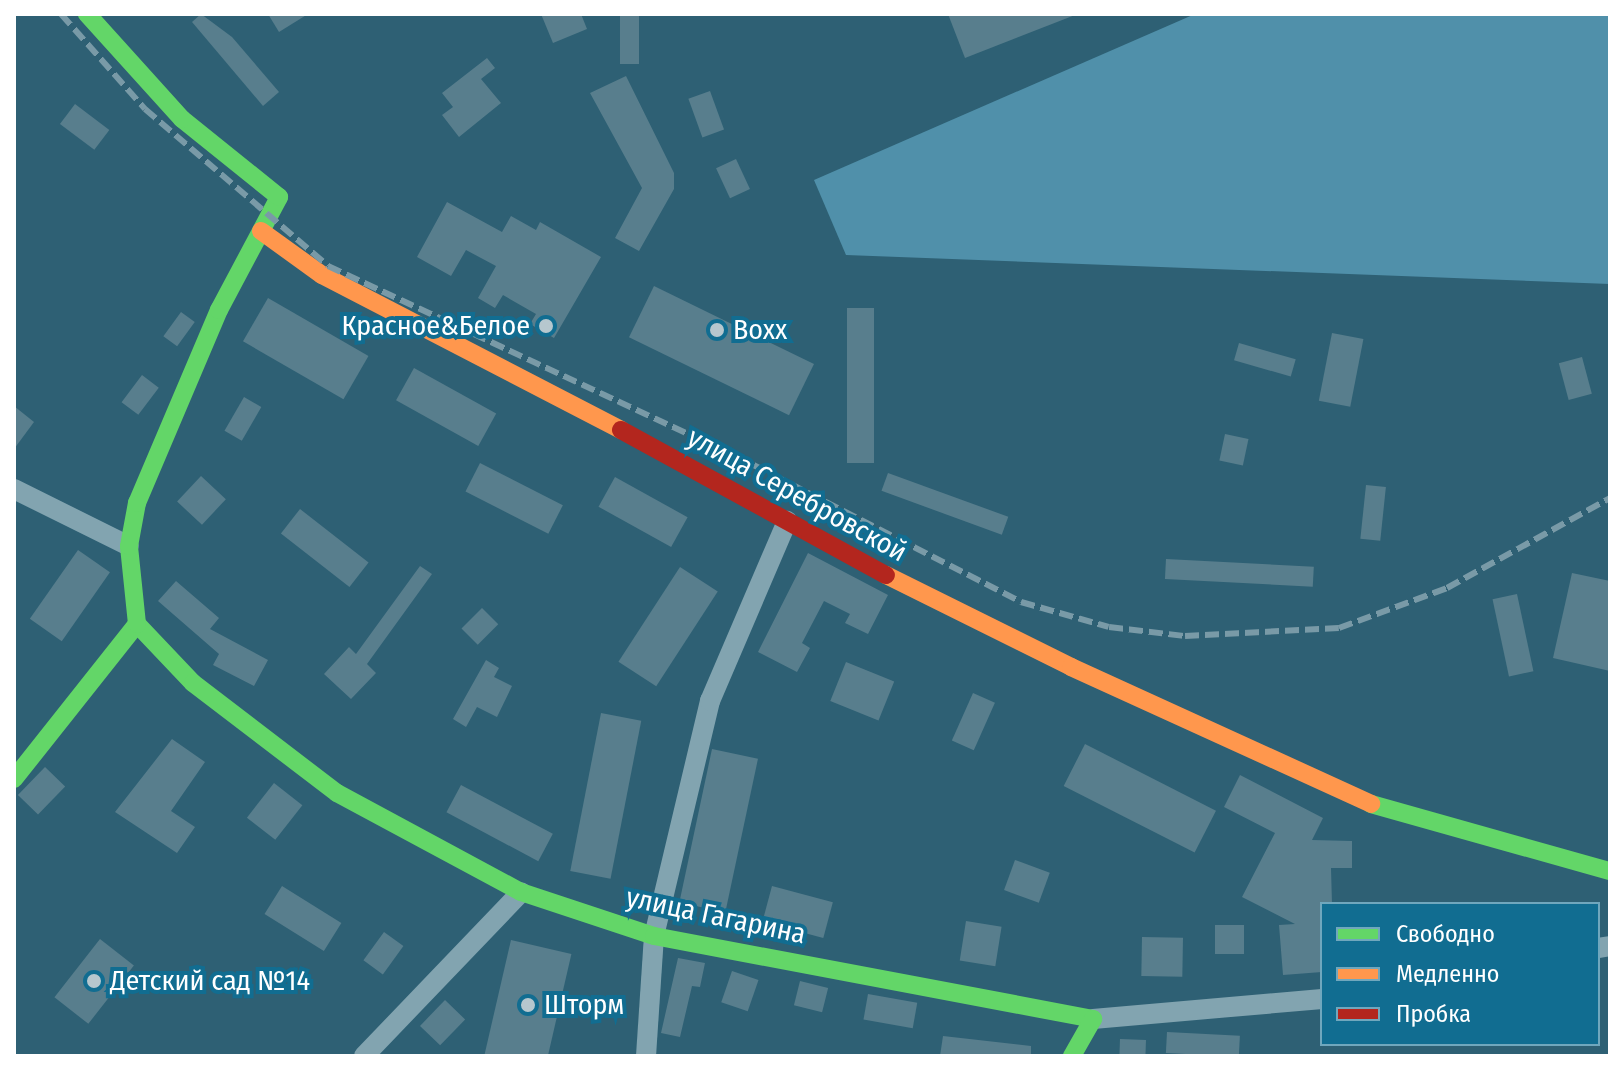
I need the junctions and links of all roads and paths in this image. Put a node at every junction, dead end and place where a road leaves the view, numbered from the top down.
1 (87, 14) edge
2 (261, 231) junction
3 (14, 489) edge
4 (787, 521) junction
5 (129, 546) junction
6 (137, 624) junction
7 (14, 779) edge
8 (1610, 871) edge
9 (521, 892) junction
10 (654, 936) junction
11 (1320, 999) edge
12 (1093, 1019) junction
13 (364, 1056) edge
14 (646, 1056) edge
15 (1072, 1056) edge

1 - 2 street
2 - 4 street, улица Серебровской
2 - 5 street
3 - 5 street
4 - 8 street, улица Серебровской
4 - 10 street
5 - 6 street
6 - 7 street
6 - 9 street, улица Гагарина
9 - 10 street, улица Гагарина
9 - 13 street
10 - 12 street, улица Гагарина
10 - 14 street
11 - 12 street, улица Гагарина
12 - 15 street

